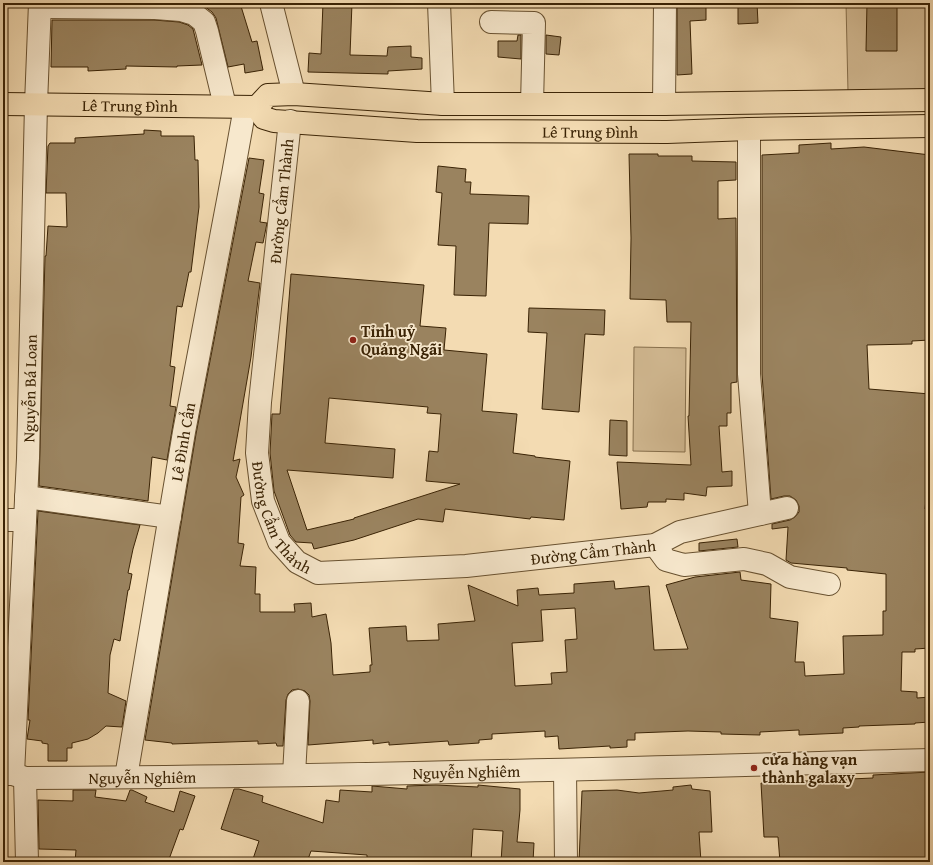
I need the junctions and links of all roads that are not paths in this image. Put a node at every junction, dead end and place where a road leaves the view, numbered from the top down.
1 (271, 3) edge
2 (439, 3) edge
3 (665, 3) edge
4 (40, 5) edge
5 (136, 5) edge
6 (198, 13) edge
7 (491, 22) dead end
8 (294, 94) junction
9 (930, 100) edge
10 (417, 102) junction
11 (3, 104) edge
12 (36, 104) junction
13 (443, 104) junction
14 (532, 104) junction
15 (664, 104) junction
16 (242, 106) junction
17 (290, 122) junction
18 (930, 126) edge
19 (748, 129) junction
20 (416, 131) junction
21 (667, 132) junction
22 (26, 497) junction
23 (787, 508) dead end
24 (760, 514) junction
25 (170, 517) junction
26 (3, 520) edge
27 (25, 520) junction
28 (655, 545) junction
29 (829, 584) dead end
30 (298, 701) dead end
31 (930, 760) edge
32 (566, 770) junction
33 (14, 775) edge
34 (294, 775) junction
35 (126, 778) junction
36 (27, 862) edge
37 (566, 862) edge

1 - 8 street
2 - 13 street
3 - 15 street
4 - 5 street
4 - 12 street, Nguyễn Bá Loan
5 - 6 street
6 - 16 street
7 - 14 street
8 - 10 main road, Lê Trung Đình
8 - 16 main road, Lê Trung Đình
9 - 15 main road, Lê Trung Đình
10 - 13 main road, Lê Trung Đình
10 - 20 main road
11 - 12 main road, Lê Trung Đình
12 - 16 main road, Lê Trung Đình
12 - 22 street, Nguyễn Bá Loan
13 - 14 main road, Lê Trung Đình
14 - 15 main road, Lê Trung Đình
15 - 21 main road
16 - 17 main road, Lê Trung Đình
16 - 25 street, Lê Đình Cẩn
17 - 20 main road, Lê Trung Đình
17 - 28 street, Đường Cẩm Thành
18 - 19 main road, Lê Trung Đình
19 - 21 main road, Lê Trung Đình
19 - 24 street
20 - 21 main road, Lê Trung Đình
22 - 25 street
22 - 27 street, Nguyễn Bá Loan
23 - 24 street, Đường Cẩm Thành
24 - 28 street, Đường Cẩm Thành
25 - 35 street, Lê Đình Cẩn
26 - 27 street
27 - 33 street, Nguyễn Bá Loan
28 - 29 street
30 - 34 street
31 - 32 street, Nguyễn Nghiêm
32 - 34 street, Nguyễn Nghiêm
32 - 37 street
33 - 35 street, Nguyễn Nghiêm
33 - 36 street, Nguyễn Bá Loan
34 - 35 street, Nguyễn Nghiêm

